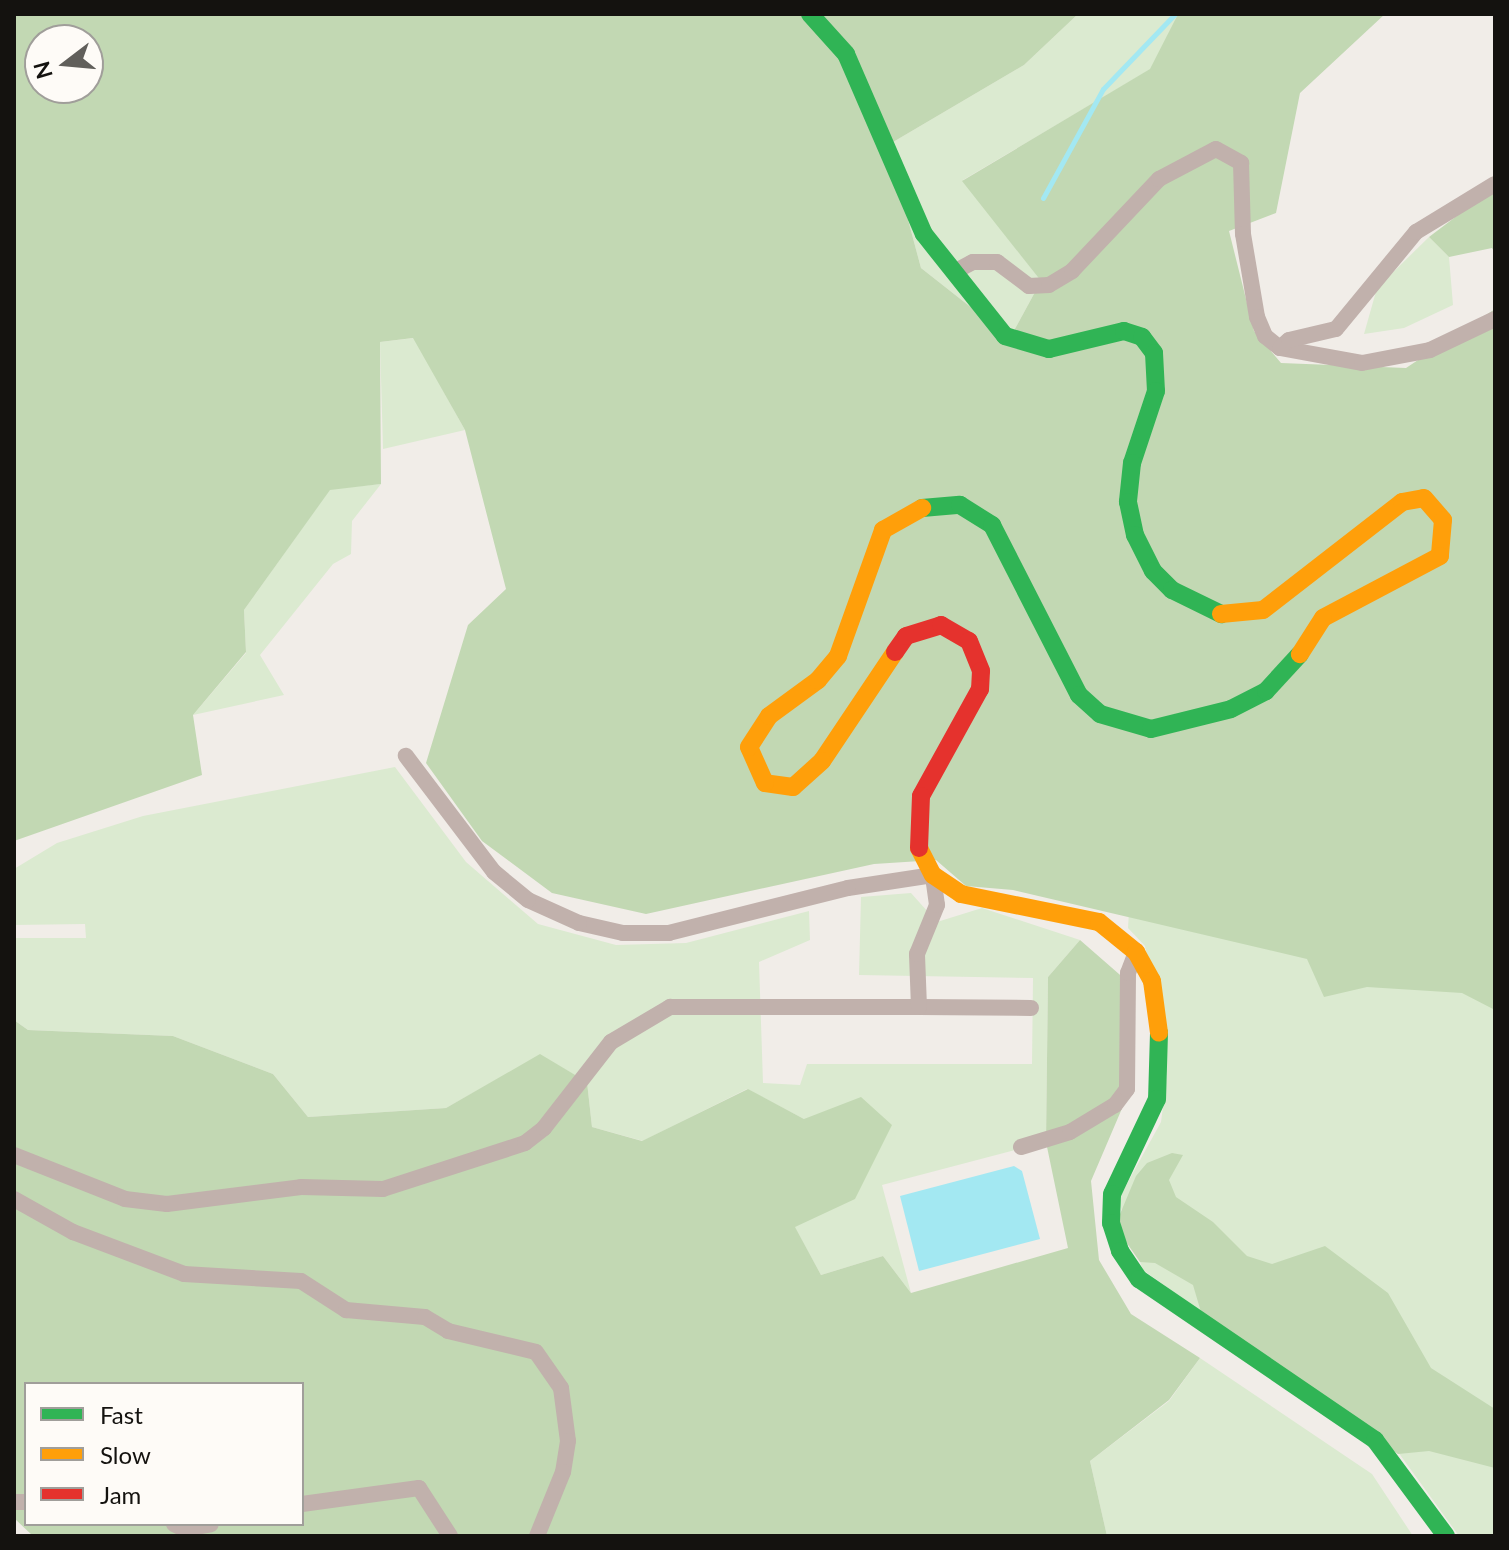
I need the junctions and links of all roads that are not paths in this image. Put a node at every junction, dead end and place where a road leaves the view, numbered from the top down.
1 (810, 14) edge
2 (1495, 184) edge
3 (954, 272) junction
4 (1495, 319) edge
5 (1280, 348) junction
6 (406, 756) dead end
7 (933, 875) junction
8 (1136, 952) junction
9 (919, 1007) junction
10 (1031, 1008) dead end
11 (1021, 1147) dead end
12 (14, 1155) edge
13 (14, 1199) edge
14 (304, 1504) edge
15 (178, 1526) edge
16 (200, 1526) edge
17 (450, 1536) edge
18 (537, 1536) edge
19 (1446, 1536) edge

1 - 3 street
2 - 5 street
3 - 5 street
3 - 7 street
4 - 5 street
6 - 7 street
7 - 8 street
7 - 9 street
8 - 11 street
8 - 19 street
9 - 10 street
9 - 12 street
13 - 18 street
14 - 17 street
15 - 16 street

